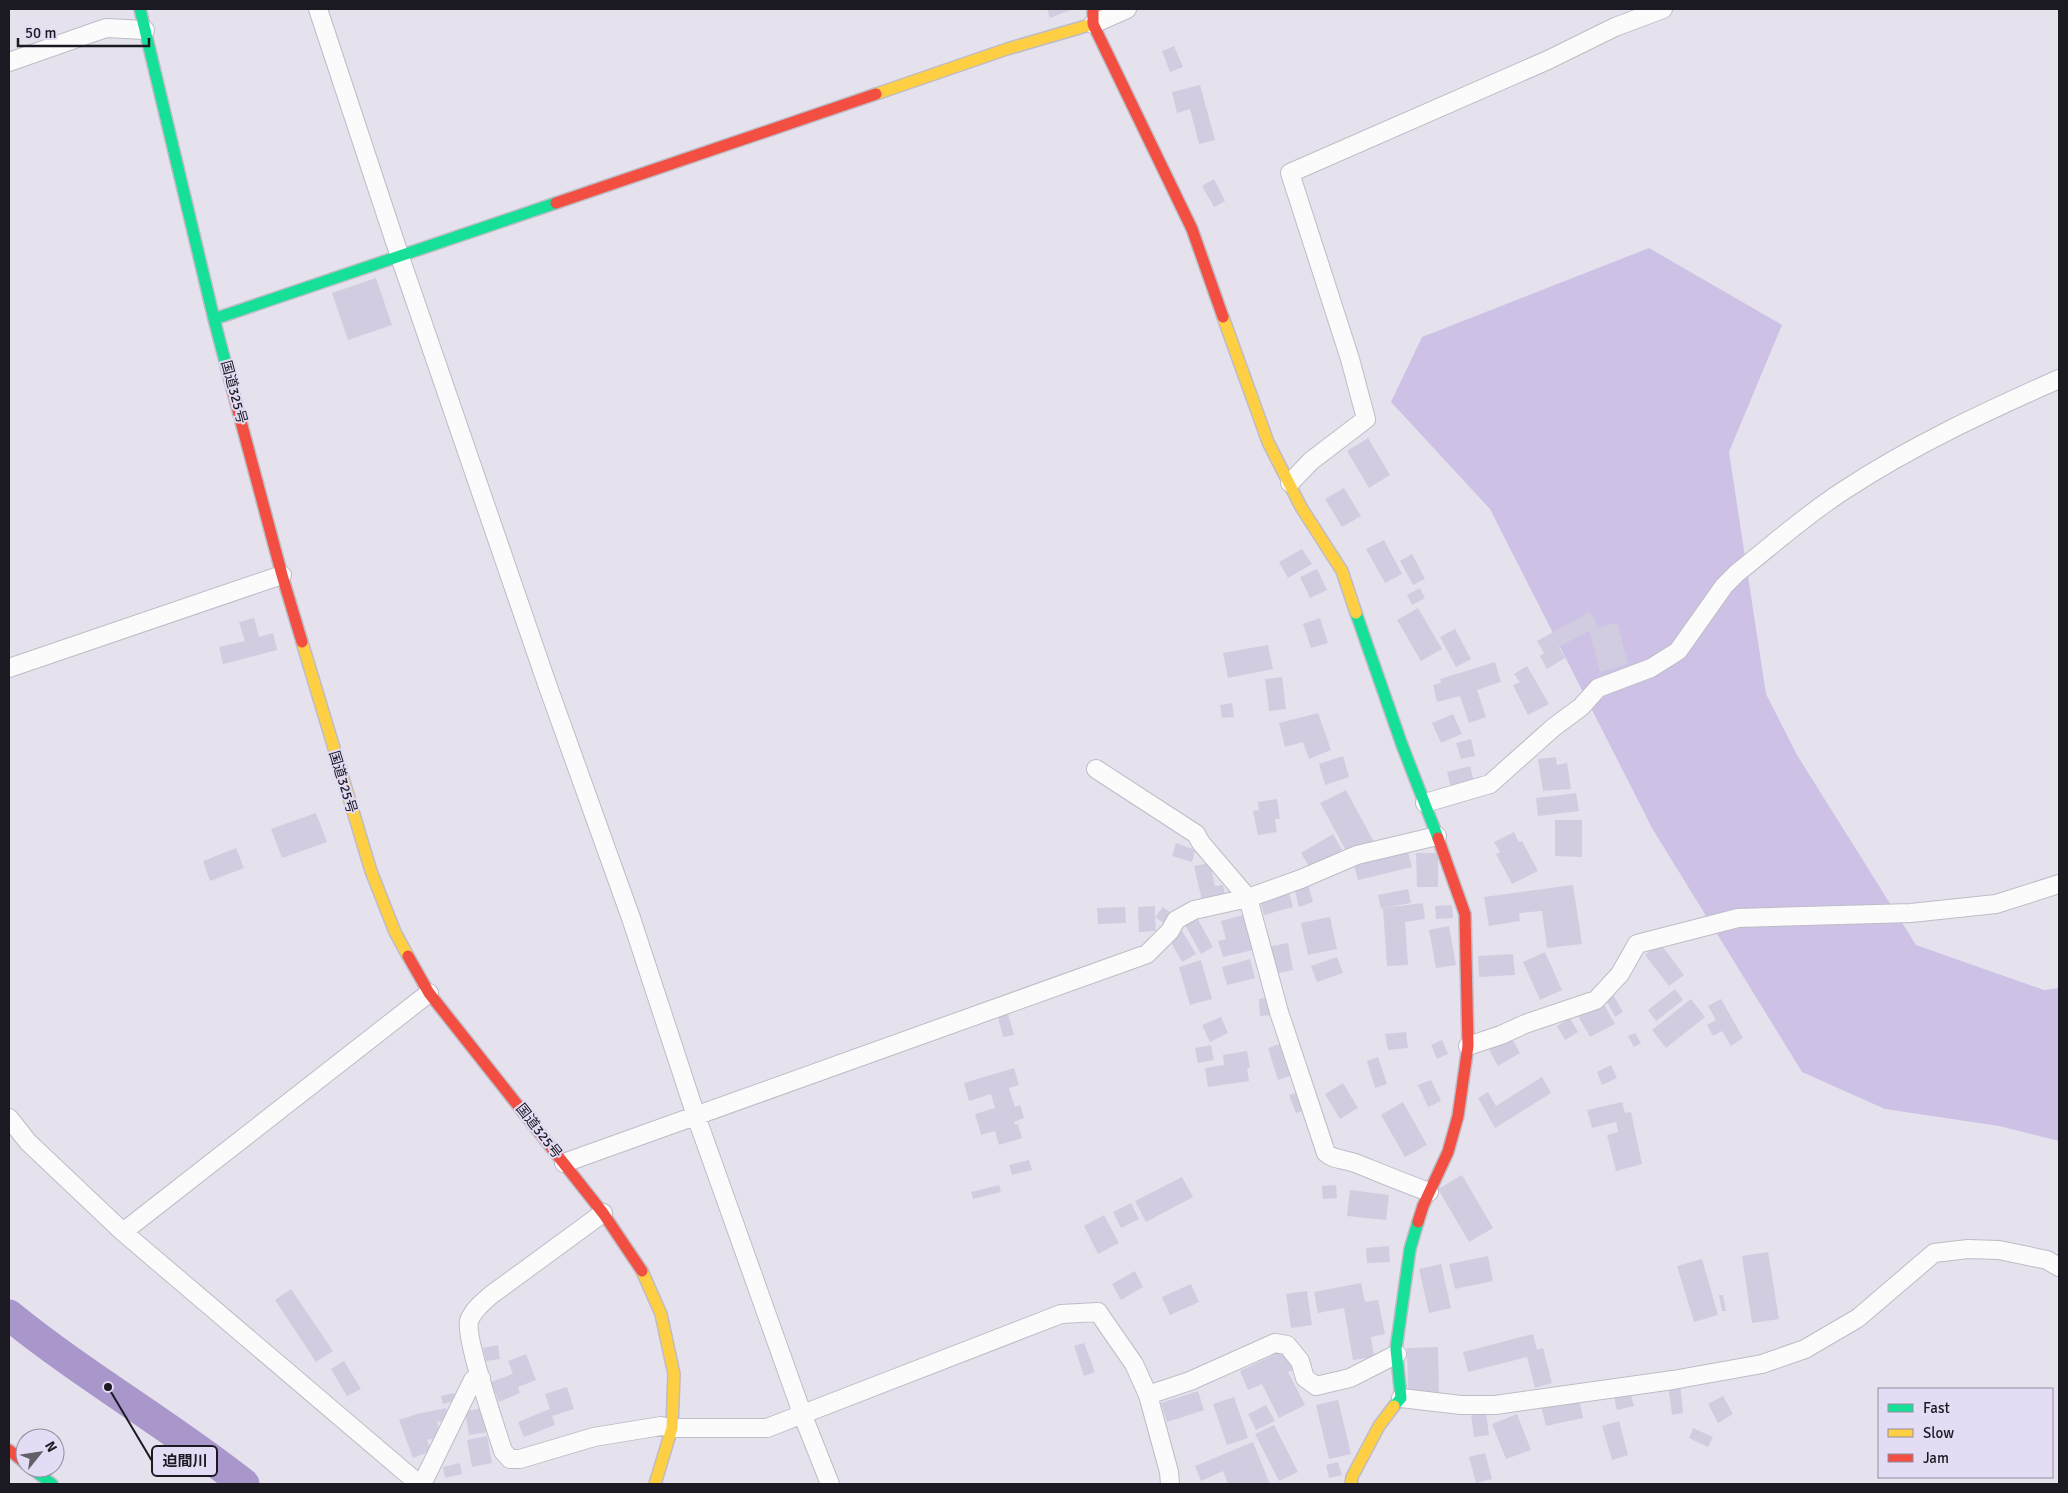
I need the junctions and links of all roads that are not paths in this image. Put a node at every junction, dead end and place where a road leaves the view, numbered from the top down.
1 (140, 9) edge
2 (318, 9) edge
3 (1127, 9) edge
4 (1663, 9) edge
5 (1093, 16) edge
6 (145, 30) junction
7 (9, 62) edge
8 (400, 257) junction
9 (214, 319) junction
10 (2059, 379) edge
11 (1290, 483) junction
12 (282, 575) junction
13 (9, 668) edge
14 (1096, 768) dead end
15 (1425, 803) junction
16 (1438, 836) junction
17 (2059, 884) edge
18 (1248, 898) junction
19 (430, 993) junction
20 (1468, 1046) junction
21 (696, 1116) junction
22 (9, 1118) edge
23 (564, 1162) junction
24 (1429, 1192) junction
25 (603, 1213) junction
26 (123, 1232) junction
27 (2059, 1267) edge
28 (1397, 1354) junction
29 (481, 1378) junction
30 (1148, 1395) junction
31 (1401, 1398) junction
32 (803, 1416) junction
33 (672, 1428) junction
34 (419, 1484) edge
35 (655, 1484) edge
36 (830, 1484) edge
37 (1170, 1484) edge
38 (1351, 1484) edge

1 - 6 main road, 国道325号
2 - 8 street
3 - 5 street
4 - 11 street
5 - 8 main road
5 - 11 main road
6 - 7 street
6 - 9 main road, 国道325号
8 - 9 main road
8 - 21 street
9 - 12 main road, 国道325号
10 - 15 street
11 - 15 main road
12 - 13 street
12 - 19 main road, 国道325号
14 - 18 street
15 - 16 main road
16 - 18 street
16 - 20 main road
17 - 20 street
18 - 21 street
18 - 24 street
19 - 23 main road, 国道325号
19 - 26 street
20 - 24 main road
21 - 23 street
21 - 32 street
22 - 26 street
23 - 25 main road, 国道325号
24 - 28 main road
25 - 29 street
25 - 33 main road, 国道325号
26 - 34 street
27 - 31 street
28 - 30 street
28 - 31 main road
29 - 33 street
29 - 34 street
30 - 32 street
30 - 37 street
31 - 38 main road
32 - 33 street
32 - 36 street
33 - 35 main road, 国道325号

